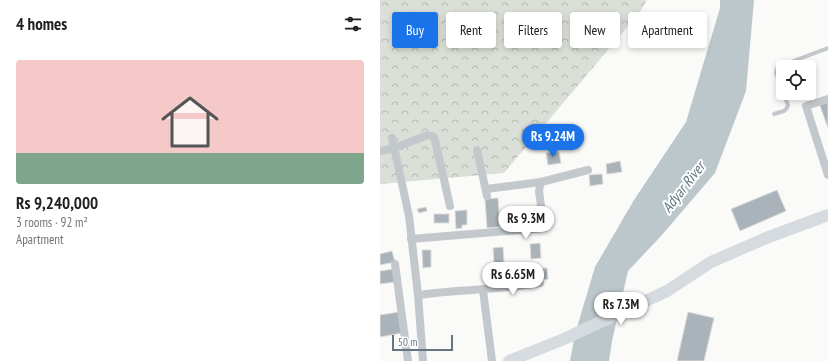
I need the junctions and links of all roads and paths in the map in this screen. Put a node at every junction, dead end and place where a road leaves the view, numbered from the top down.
1 (828, 48) edge
2 (796, 60) edge
3 (828, 99) edge
4 (786, 100) edge
5 (774, 114) dead end
6 (392, 138) dead end
7 (394, 148) junction
8 (477, 150) dead end
9 (380, 152) edge
10 (588, 170) dead end
11 (828, 175) edge
12 (540, 182) junction
13 (450, 206) dead end
14 (828, 215) edge
15 (411, 239) junction
16 (394, 264) dead end
17 (540, 283) dead end
18 (483, 290) junction
19 (418, 295) junction
20 (408, 361) edge
21 (423, 361) edge
22 (492, 361) edge
23 (509, 361) edge

1 - 2 lane
3 - 11 street
4 - 5 lane
6 - 7 street
7 - 9 street
7 - 13 street
7 - 15 street
8 - 12 street
10 - 12 street
12 - 15 street
14 - 23 main road
15 - 19 street
16 - 20 street
17 - 18 street
18 - 19 street
18 - 22 street
19 - 21 street

